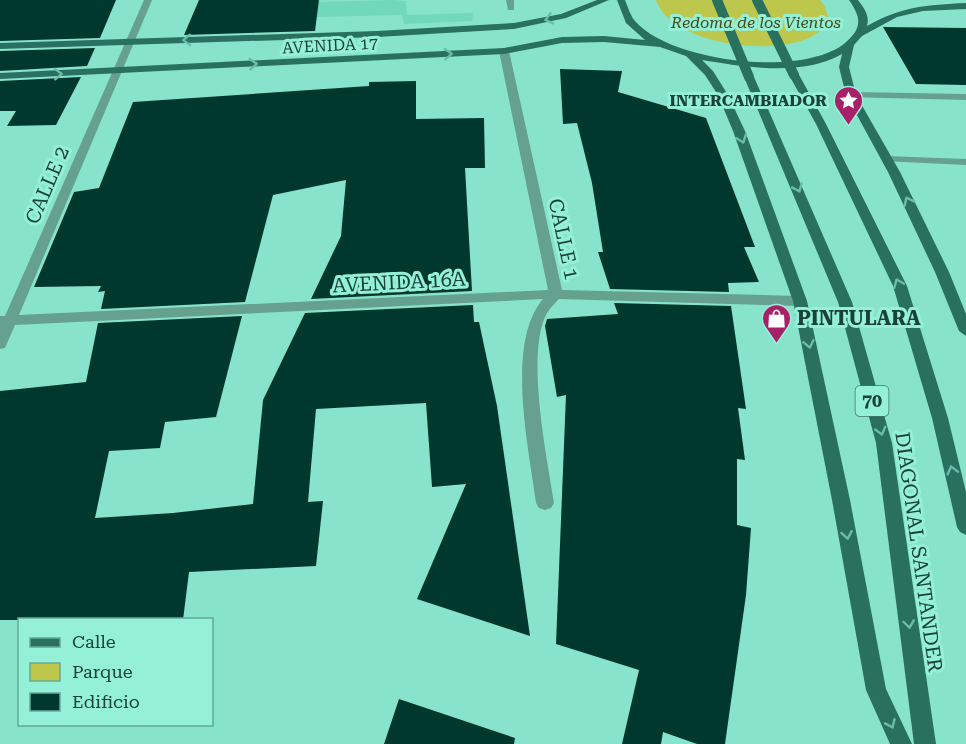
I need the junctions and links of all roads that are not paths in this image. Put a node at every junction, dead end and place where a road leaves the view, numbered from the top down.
1 (148, 0) edge
2 (604, 0) edge
3 (621, 0) edge
4 (717, 0) edge
5 (757, 0) edge
6 (853, 0) edge
7 (966, 6) edge
8 (861, 33) junction
9 (130, 42) junction
10 (662, 44) junction
11 (0, 46) edge
12 (849, 46) junction
13 (504, 51) junction
14 (690, 54) junction
15 (118, 72) junction
16 (0, 76) edge
17 (851, 95) junction
18 (966, 97) edge
19 (886, 159) junction
20 (966, 162) edge
21 (556, 294) junction
22 (800, 301) junction
23 (5, 320) edge
24 (966, 331) edge
25 (0, 344) edge
26 (545, 503) dead end
27 (966, 527) edge
28 (901, 744) edge
29 (925, 744) edge

1 - 9 street, CALLE 2
2 -> 9 main road, AVENIDA 17
3 - 10 main road
4 -> 29 main road, DIAGONAL SANTANDER / 70, bridge
27 -> 5 main road, DIAGONAL SANTANDER, bridge
6 - 8 main road
7 - 8 main road
8 - 12 main road
9 - 11 main road, AVENIDA 17
9 - 15 street, CALLE 2
10 - 13 main road, AVENIDA 17
10 - 14 main road
12 - 14 main road
12 - 17 main road
15 -> 13 main road, AVENIDA 17
13 - 21 street, CALLE 1
14 -> 22 main road
16 -> 15 main road, AVENIDA 17
15 - 23 street, CALLE 2
17 - 18 street
17 - 19 main road
19 - 20 street
24 -> 19 main road
21 - 22 street, AVENIDA 16A
21 - 23 street, AVENIDA 16A
21 - 26 street, CALLE 1
22 -> 28 main road
23 - 25 street, CALLE 2

